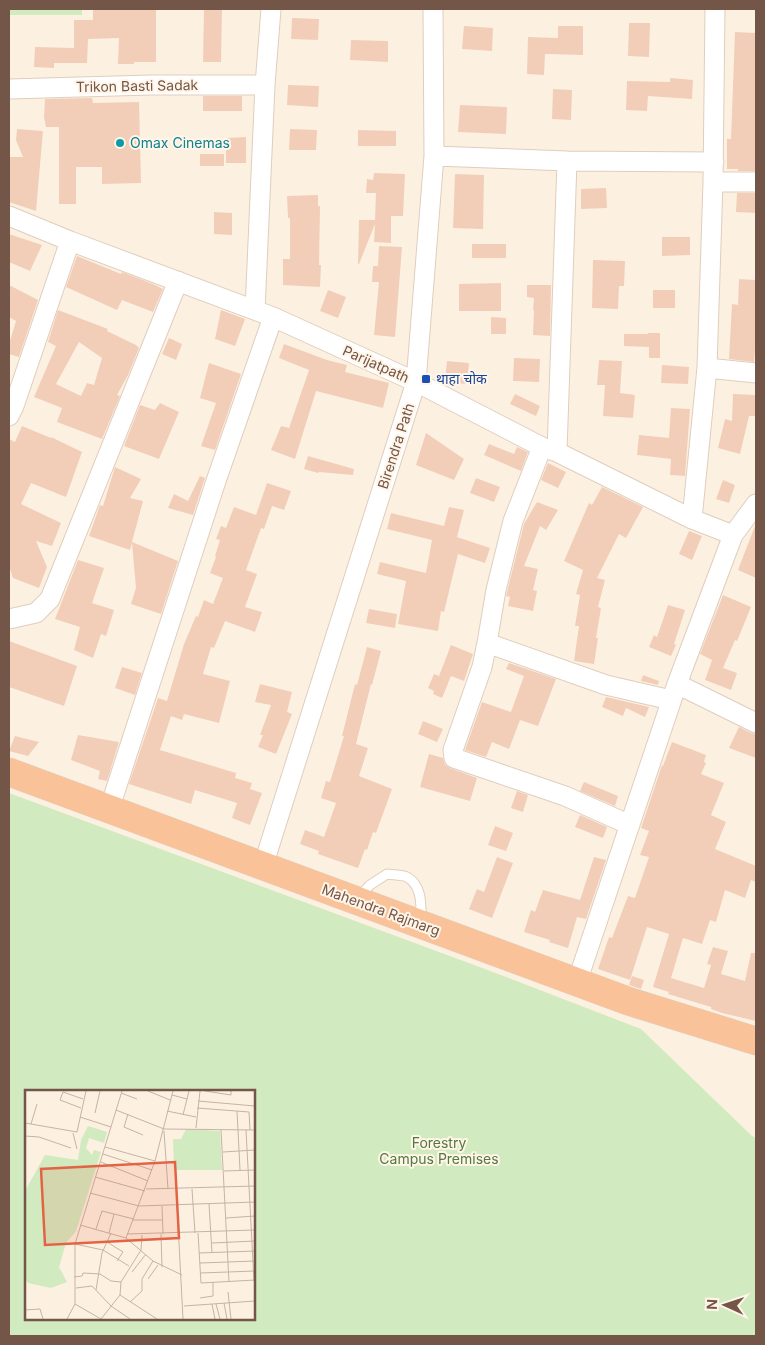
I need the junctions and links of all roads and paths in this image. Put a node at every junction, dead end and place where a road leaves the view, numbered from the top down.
1 (271, 9) edge
2 (433, 9) edge
3 (715, 9) edge
4 (265, 85) junction
5 (9, 89) edge
6 (434, 156) junction
7 (567, 161) junction
8 (714, 162) junction
9 (713, 182) junction
10 (756, 182) edge
11 (9, 216) edge
12 (70, 241) junction
13 (178, 281) junction
14 (255, 310) junction
15 (273, 317) junction
16 (708, 368) junction
17 (756, 373) edge
18 (416, 382) junction
19 (9, 416) edge
20 (550, 449) junction
21 (756, 504) edge
22 (692, 519) junction
23 (733, 535) junction
24 (9, 619) edge
25 (487, 644) junction
26 (674, 692) junction
27 (756, 724) edge
28 (9, 772) edge
29 (109, 810) junction
30 (630, 825) junction
31 (263, 866) junction
32 (355, 900) junction
33 (421, 924) junction
34 (577, 982) junction
35 (756, 1041) edge

1 - 4 street
2 - 6 street, Birendra Path
3 - 8 street
4 - 5 street, Trikon Basti Sadak
4 - 14 street
6 - 7 street
6 - 18 street, Birendra Path
7 - 8 street
7 - 20 street
8 - 9 street
9 - 10 street
9 - 16 street
11 - 12 street, Parijatpath
12 - 13 street, Parijatpath
12 - 19 street
13 - 14 street, Parijatpath
13 - 24 street
14 - 15 street, Parijatpath
15 - 18 street, Parijatpath
15 - 29 street
16 - 17 street
16 - 22 street
18 - 20 street, Parijatpath
18 - 31 street, Birendra Path
20 - 22 street, Parijatpath
20 - 25 street
21 - 23 street
22 - 23 street, Parijatpath
23 - 26 street
25 - 26 street
25 - 30 street
26 - 27 street
26 - 30 street
28 - 29 highway, Mahendra Rajmarg
29 - 31 highway, Mahendra Rajmarg
30 - 34 street
31 - 32 highway, Mahendra Rajmarg
32 - 33 highway, Mahendra Rajmarg
32 - 33 lane
33 - 34 highway, Mahendra Rajmarg
34 - 35 highway, Mahendra Rajmarg

